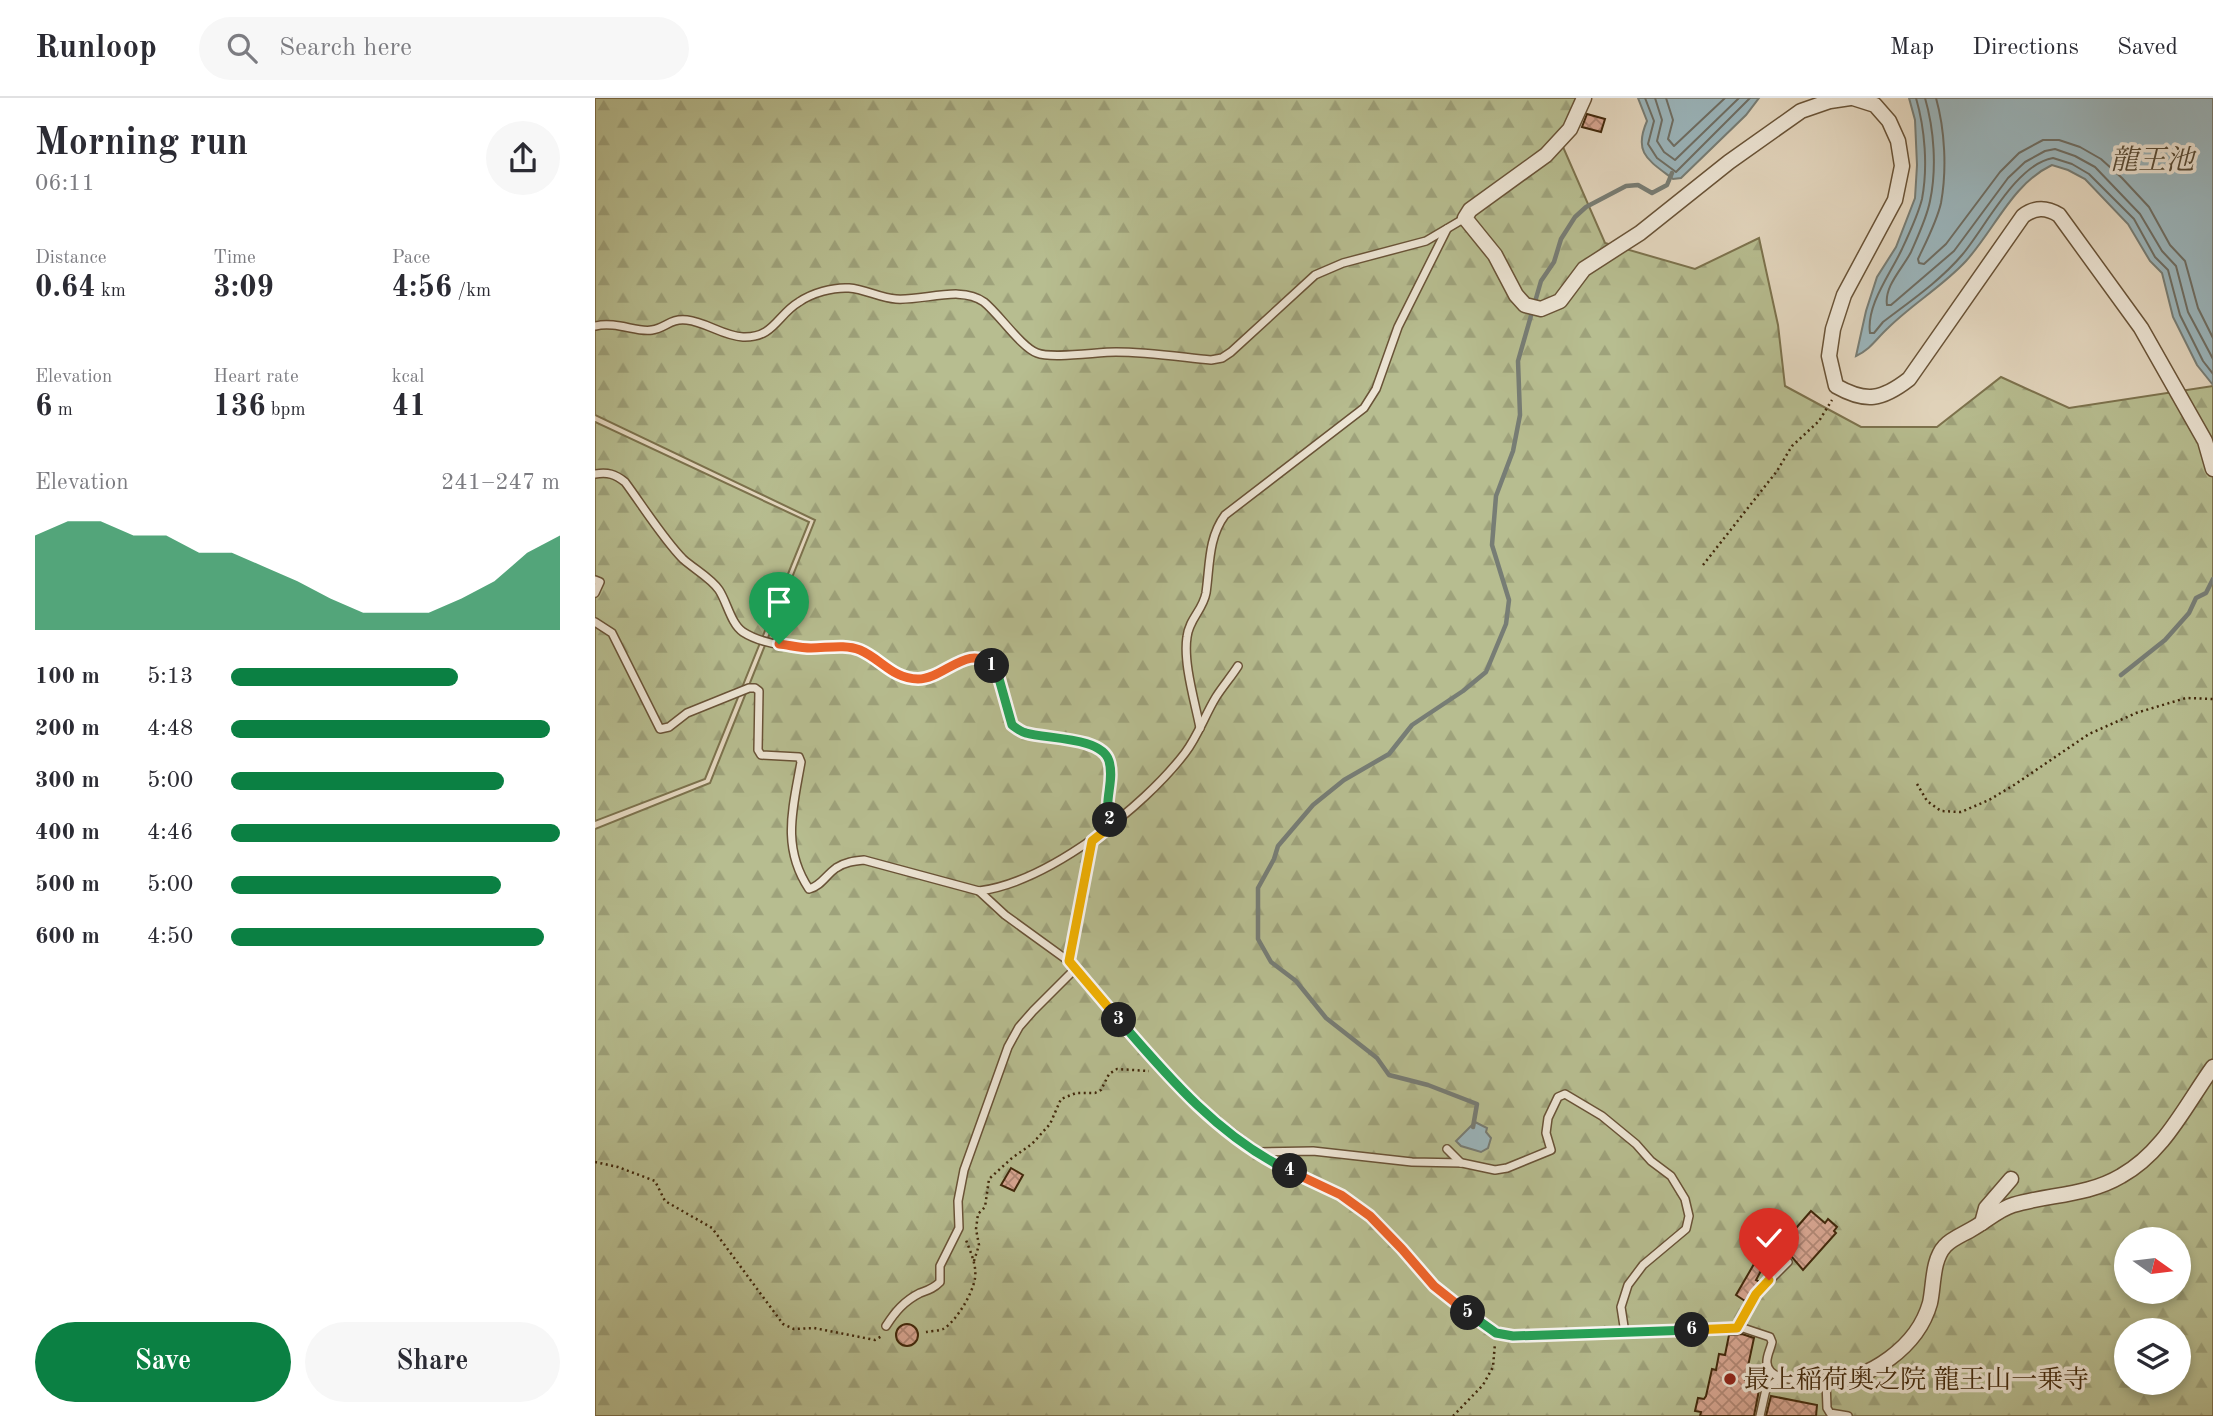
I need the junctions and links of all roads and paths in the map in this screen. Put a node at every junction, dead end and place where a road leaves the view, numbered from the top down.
1 (1584, 98) edge
2 (1852, 98) edge
3 (1465, 218) junction
4 (1447, 229) junction
5 (595, 326) edge
6 (1839, 388) junction
7 (2213, 469) edge
8 (595, 474) edge
9 (1703, 565) dead end
10 (595, 580) edge
11 (595, 593) edge
12 (596, 626) edge
13 (1238, 666) dead end
14 (2213, 699) edge
15 (1200, 728) junction
16 (1917, 784) dead end
17 (1112, 825) junction
18 (1092, 841) junction
19 (979, 891) junction
20 (1069, 961) junction
21 (1076, 968) junction
22 (1158, 1066) junction
23 (2213, 1067) edge
24 (1447, 1149) dead end
25 (1257, 1152) junction
26 (1271, 1162) joint
27 (595, 1163) edge
28 (1462, 1163) junction
29 (2011, 1179) dead end
30 (1982, 1223) junction
31 (959, 1228) junction
32 (974, 1261) junction
33 (1788, 1262) dead end
34 (1434, 1286) joint
35 (885, 1326) joint
36 (1737, 1328) junction
37 (926, 1332) dead end
38 (1496, 1333) junction
39 (1625, 1334) junction
40 (1779, 1379) junction
41 (1826, 1381) junction
42 (1453, 1416) edge
43 (1760, 1416) edge
44 (1848, 1416) edge

1 - 3 street
2 - 3 street
2 - 6 street
3 - 4 lane
4 - 5 lane
4 - 15 lane
6 - 7 street
6 - 9 path
8 - 17 lane
10 - 11 lane
12 - 19 lane
13 - 15 lane
14 - 16 path
15 - 17 lane
17 - 18 lane
18 - 19 lane
18 - 20 lane
19 - 20 lane
20 - 21 lane
21 - 22 lane
21 - 31 lane
22 - 25 lane
22 - 32 path
23 - 30 street
24 - 28 lane
25 - 26 lane
25 - 28 lane
26 - 34 path
27 - 35 path
28 - 39 lane
29 - 30 street
30 - 41 street
31 - 32 path
31 - 35 lane
32 - 37 path
33 - 36 lane
34 - 38 lane
36 - 39 lane
36 - 40 lane
38 - 39 lane
38 - 42 path
40 - 41 lane
40 - 43 lane
41 - 44 lane

